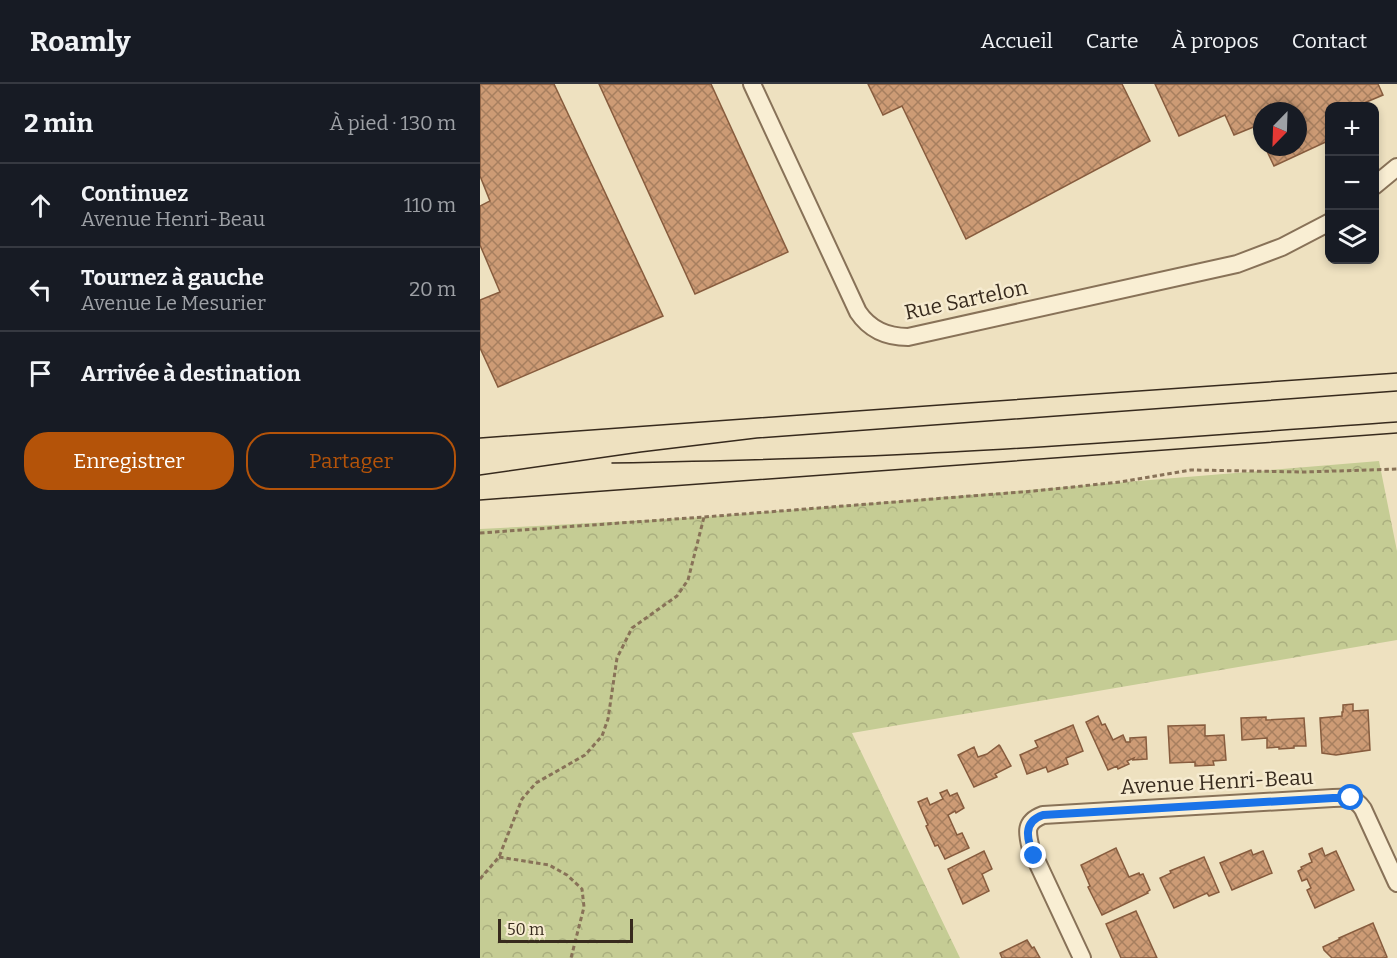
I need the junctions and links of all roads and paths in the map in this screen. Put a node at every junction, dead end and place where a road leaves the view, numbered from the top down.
1 (752, 84) edge
2 (1397, 167) edge
3 (1379, 182) edge
4 (1325, 224) edge
5 (1397, 469) edge
6 (704, 517) junction
7 (480, 533) edge
8 (499, 857) junction
9 (480, 879) edge
10 (1397, 883) edge
11 (571, 958) edge
12 (1082, 958) edge

1 - 4 street, Rue Sartelon
2 - 3 street
5 - 6 path
6 - 7 path
6 - 8 path
8 - 9 path
8 - 11 path
10 - 12 street, Avenue Henri-Beau

